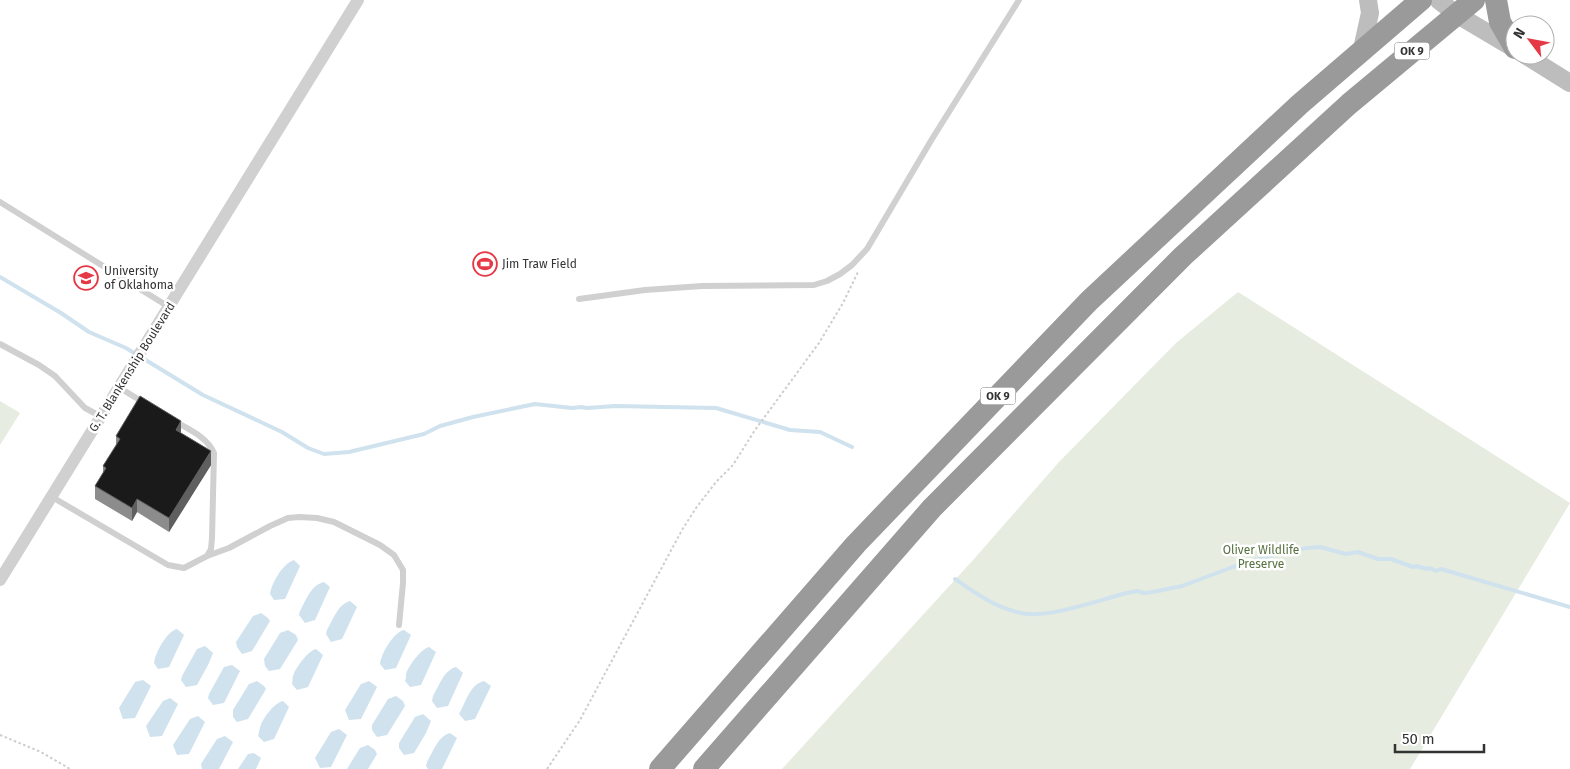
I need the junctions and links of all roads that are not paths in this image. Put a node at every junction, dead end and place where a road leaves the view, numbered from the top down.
1 (358, 0) edge
2 (1019, 0) edge
3 (1368, 0) edge
4 (1424, 0) edge
5 (1474, 0) edge
6 (1496, 0) edge
7 (1456, 14) junction
8 (1505, 31) edge
9 (1505, 42) edge
10 (1362, 49) junction
11 (1541, 65) edge
12 (1570, 83) edge
13 (0, 202) edge
14 (579, 299) dead end
15 (169, 307) junction
16 (0, 344) edge
17 (120, 388) junction
18 (152, 408) edge
19 (102, 417) junction
20 (168, 418) edge
21 (52, 497) junction
22 (207, 556) junction
23 (0, 580) edge
24 (399, 625) dead end
25 (660, 769) edge
26 (704, 769) edge

1 - 15 street, G. T. Blankenship Boulevard
2 - 14 lane
3 - 10 street
4 - 7 street
4 - 10 highway, OK 9
5 - 7 highway, OK 9
6 - 8 highway
7 - 9 street
7 - 26 highway, OK 9
10 - 25 highway, OK 9
11 - 12 street
13 - 15 lane
15 - 17 street, G. T. Blankenship Boulevard
16 - 19 lane
17 - 18 lane
17 - 19 street, G. T. Blankenship Boulevard
19 - 21 street, G. T. Blankenship Boulevard
20 - 22 lane
21 - 22 lane
21 - 23 street, G. T. Blankenship Boulevard
22 - 24 lane

